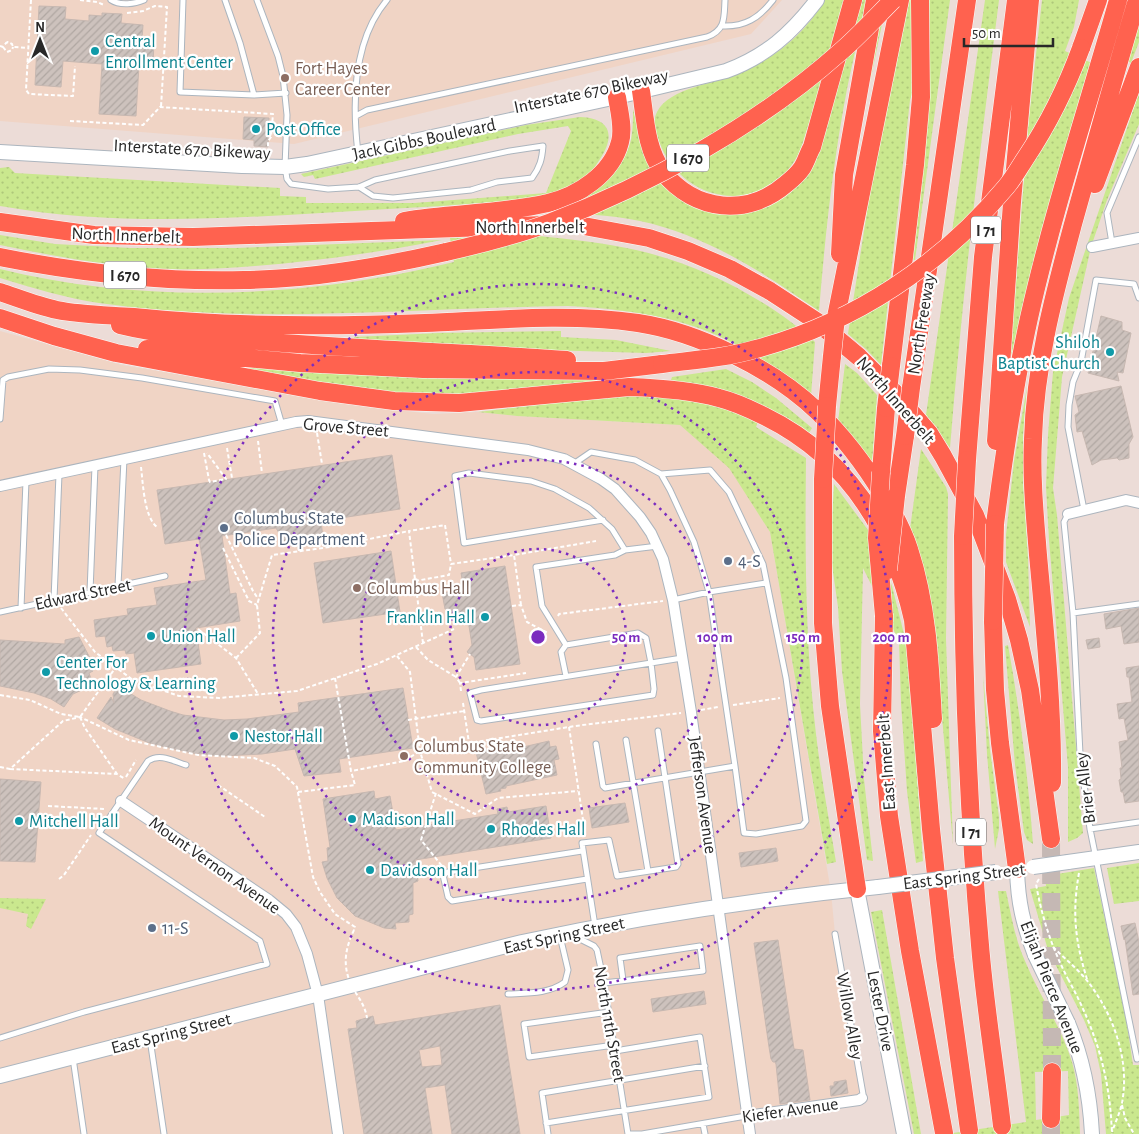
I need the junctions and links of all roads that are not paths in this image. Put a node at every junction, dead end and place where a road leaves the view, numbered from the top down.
1 (111, 0) edge
2 (144, 0) edge
3 (183, 0) edge
4 (224, 0) edge
5 (257, 0) edge
6 (387, 0) edge
7 (725, 0) edge
8 (773, 0) edge
9 (817, 0) edge
10 (853, 0) edge
11 (875, 0) edge
12 (893, 0) edge
13 (900, 0) edge
14 (920, 0) edge
15 (967, 0) edge
16 (1016, 0) edge
17 (1030, 0) edge
18 (1091, 0) edge
19 (1098, 0) edge
20 (1118, 0) edge
21 (1137, 0) edge
22 (722, 26) junction
23 (1081, 48) junction
24 (1139, 67) edge
25 (641, 91) junction
26 (286, 93) junction
27 (254, 96) junction
28 (617, 97) junction
29 (356, 116) junction
30 (1139, 138) edge
31 (0, 152) edge
32 (358, 153) junction
33 (285, 167) junction
34 (359, 188) junction
35 (4, 223) edge
36 (334, 233) junction
37 (1139, 238) edge
38 (1112, 243) junction
39 (1092, 248) dead end
40 (3, 257) edge
41 (1059, 275) junction
42 (2, 292) edge
43 (1139, 298) edge
44 (56, 310) junction
45 (836, 317) junction
46 (0, 318) edge
47 (54, 336) junction
48 (662, 364) junction
49 (911, 388) joint
50 (0, 419) edge
51 (282, 425) junction
52 (124, 460) junction
53 (575, 463) junction
54 (95, 466) junction
55 (59, 474) junction
56 (661, 474) junction
57 (601, 479) joint
58 (26, 481) junction
59 (0, 486) edge
60 (1139, 502) edge
61 (1084, 510) junction
62 (1068, 514) joint
63 (603, 520) junction
64 (995, 524) junction
65 (658, 546) junction
66 (625, 550) junction
67 (165, 576) dead end
68 (766, 583) junction
69 (118, 586) junction
70 (90, 592) junction
71 (709, 592) junction
72 (54, 600) junction
73 (673, 600) junction
74 (1139, 604) edge
75 (21, 608) junction
76 (0, 612) edge
77 (1073, 613) junction
78 (884, 616) junction
79 (566, 645) junction
80 (682, 658) junction
81 (651, 663) junction
82 (566, 676) junction
83 (658, 731) dead end
84 (626, 740) dead end
85 (596, 744) dead end
86 (186, 765) dead end
87 (735, 766) junction
88 (699, 771) junction
89 (665, 778) junction
90 (633, 783) junction
91 (121, 801) junction
92 (1139, 822) edge
93 (932, 829) junction
94 (1090, 829) junction
95 (582, 851) junction
96 (1139, 852) edge
97 (1095, 858) junction
98 (1030, 870) junction
99 (648, 871) junction
100 (587, 879) junction
101 (857, 889) junction
102 (719, 908) junction
103 (595, 927) junction
104 (563, 933) junction
105 (835, 934) dead end
106 (623, 980) junction
107 (604, 983) junction
108 (508, 994) dead end
109 (318, 995) junction
110 (609, 1012) junction
111 (0, 1038) edge
112 (150, 1038) junction
113 (614, 1048) junction
114 (73, 1058) junction
115 (1137, 1059) dead end
116 (704, 1066) junction
117 (1052, 1072) tunnel mouth
118 (0, 1076) edge
119 (620, 1081) junction
120 (862, 1098) joint
121 (624, 1110) junction
122 (746, 1116) junction
123 (1051, 1119) tunnel mouth
124 (546, 1123) junction
125 (703, 1124) junction
126 (1002, 1126) dead end
127 (969, 1130) dead end
128 (944, 1133) edge
129 (84, 1134) edge
130 (164, 1134) edge
131 (338, 1134) edge
132 (548, 1134) edge
133 (628, 1134) edge
134 (705, 1134) edge
135 (750, 1134) edge
136 (904, 1134) edge
137 (1092, 1134) edge

1 - 2 lane
3 - 27 lane
4 - 27 lane
5 - 26 lane
6 - 29 lane
7 - 22 lane
8 - 22 lane
9 - 25 main road, Jack Gibbs Boulevard
10 - 25 highway
11 - 45 highway
12 - 40 highway, I 670, bridge
13 - 45 highway
14 - 78 highway, bridge
15 - 49 highway, North Freeway
16 - 126 highway, I 71, bridge
17 - 64 highway
18 - 23 highway
19 - 23 highway
20 - 64 highway
21 - 41 highway
22 - 29 lane
23 - 48 highway, bridge
24 - 41 highway
25 - 28 main road, Jack Gibbs Boulevard
26 - 27 lane
26 - 33 lane
28 - 32 main road, Jack Gibbs Boulevard
28 - 36 highway
29 - 32 lane
30 - 38 lane
31 - 33 main road, Jack Gibbs Boulevard
32 - 33 main road, Jack Gibbs Boulevard
33 - 34 lane
34 - 34 lane
35 - 36 highway, North Innerbelt
36 - 41 highway, North Innerbelt
37 - 38 street
38 - 39 street
42 - 44 highway
43 - 61 lane
44 - 48 highway
44 - 93 highway
45 - 101 highway, bridge
46 - 47 highway
47 - 48 highway
47 - 93 highway
49 - 78 highway, East Innerbelt, bridge
50 - 51 lane
51 - 52 street, Grove Street
51 - 53 street, Grove Street
52 - 54 street, Grove Street
52 - 69 lane
53 - 56 lane
53 - 57 street, Grove Street
54 - 55 street, Grove Street
54 - 70 lane
55 - 58 street, Grove Street
55 - 72 lane
56 - 68 lane
56 - 71 lane
57 - 65 street, Jefferson Avenue
58 - 59 street, Grove Street
58 - 75 lane
60 - 61 street
61 - 62 street
62 - 77 lane, Brier Alley
63 - 63 lane
63 - 66 lane
64 - 98 highway, bridge
65 - 66 lane
65 - 73 street, Jefferson Avenue
66 - 79 lane
67 - 69 lane, Edward Street
68 - 71 lane
68 - 87 lane
69 - 70 lane, Edward Street
70 - 72 lane, Edward Street
71 - 73 lane
71 - 87 lane
72 - 75 lane, Edward Street
73 - 80 street, Jefferson Avenue
74 - 77 lane
75 - 76 lane, Edward Street
77 - 94 lane, Brier Alley
78 - 128 highway, East Innerbelt
79 - 81 lane
79 - 82 lane
80 - 81 lane
80 - 88 street, Jefferson Avenue
81 - 82 lane
81 - 82 lane
83 - 89 lane
84 - 90 lane
85 - 90 lane
86 - 91 lane
87 - 88 lane
88 - 89 lane
88 - 102 street, Jefferson Avenue
89 - 90 lane
89 - 99 lane
90 - 99 lane
91 - 109 street, Mount Vernon Avenue
91 - 111 lane
92 - 94 lane
93 - 127 highway
94 - 97 lane, Brier Alley
95 - 99 lane
95 - 100 lane
95 - 100 lane
96 - 97 main road, East Spring Street
97 - 98 main road, East Spring Street, bridge
97 - 115 lane, Brier Alley
98 - 101 main road, East Spring Street, bridge
98 - 137 main road, Elijah Pierce Avenue, bridge
100 - 103 lane
101 - 102 main road, East Spring Street
101 - 136 main road, Lester Drive
102 - 103 main road, East Spring Street
102 - 122 street, Jefferson Avenue
103 - 104 main road, East Spring Street
104 - 107 lane, North 11th Street
104 - 108 lane
104 - 109 main road, East Spring Street
105 - 120 lane, Willow Alley
106 - 106 lane
106 - 107 lane
107 - 110 lane, North 11th Street
109 - 112 main road, East Spring Street
109 - 131 street, Mount Vernon Avenue
110 - 113 lane, North 11th Street
110 - 113 lane
112 - 114 main road, East Spring Street
112 - 130 lane
113 - 116 lane
113 - 119 lane, North 11th Street
114 - 118 main road, East Spring Street
114 - 129 lane
116 - 119 lane
116 - 121 lane
117 - 123 highway
119 - 121 lane, North 11th Street
119 - 124 lane
120 - 122 street, Kiefer Avenue
121 - 124 lane
121 - 133 lane, North 11th Street
122 - 125 lane, Kiefer Avenue
122 - 135 street, Jefferson Avenue
124 - 132 lane
125 - 133 lane, Kiefer Avenue
125 - 134 lane

